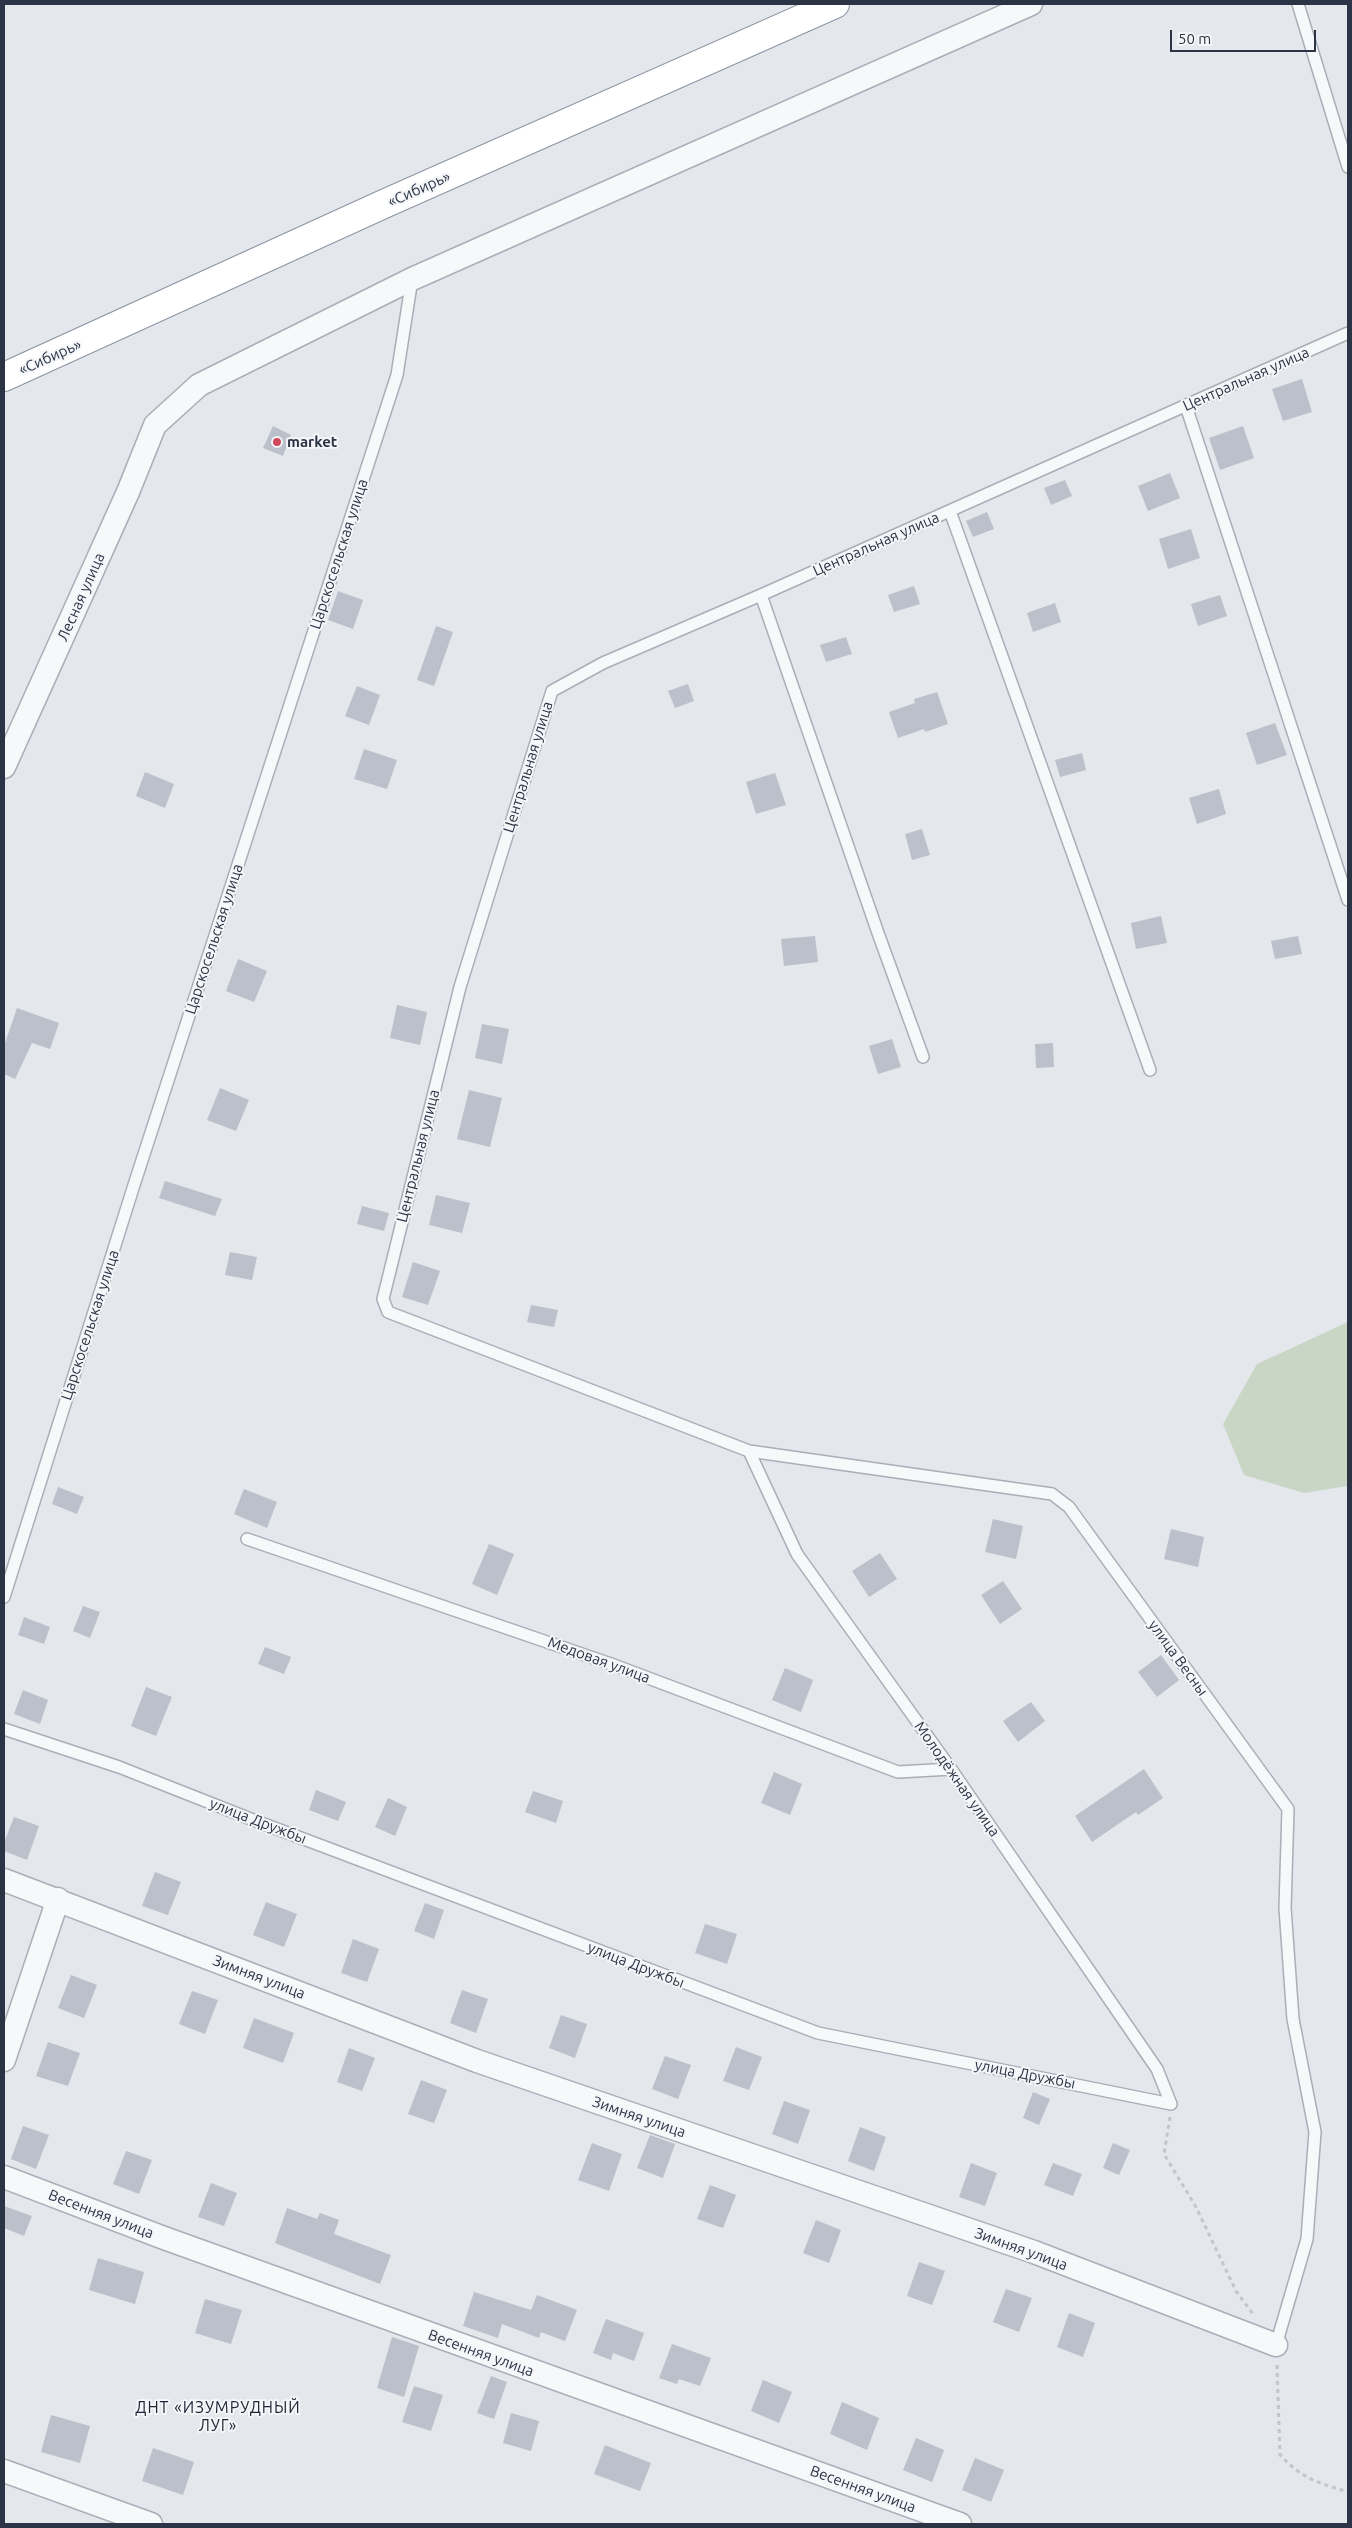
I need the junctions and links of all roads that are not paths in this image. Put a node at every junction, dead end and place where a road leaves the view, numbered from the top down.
1 (835, 4) edge
2 (1030, 4) edge
3 (1298, 4) edge
4 (1348, 167) edge
5 (412, 279) junction
6 (1348, 333) edge
7 (4, 378) edge
8 (1186, 406) junction
9 (950, 511) junction
10 (761, 595) junction
11 (4, 767) edge
12 (1348, 900) edge
13 (923, 1057) dead end
14 (1150, 1070) dead end
15 (749, 1450) junction
16 (1068, 1507) joint
17 (247, 1539) dead end
18 (4, 1597) edge
19 (4, 1729) edge
20 (950, 1769) junction
21 (4, 1880) edge
22 (58, 1899) junction
23 (4, 2060) edge
24 (1171, 2104) joint
25 (4, 2177) edge
26 (1276, 2345) joint
27 (4, 2471) edge
28 (151, 2524) edge
29 (960, 2524) edge

1 - 7 highway, «Сибирь»
2 - 5 street
3 - 4 lane
5 - 11 street, Лесная улица
5 - 18 lane, Царскосельская улица
6 - 8 lane, Центральная улица
8 - 9 lane, Центральная улица
8 - 12 lane
9 - 10 lane, Центральная улица
9 - 14 lane
10 - 13 lane
10 - 15 lane, Центральная улица
15 - 16 lane, Центральная улица
15 - 20 lane, Молодёжная улица
16 - 26 lane, улица Весны
17 - 20 lane, Медовая улица
19 - 24 lane, улица Дружбы
20 - 24 lane, Молодёжная улица
21 - 22 street, Зимняя улица
22 - 23 street
22 - 26 street, Зимняя улица
25 - 29 street, Весенняя улица
27 - 28 street

